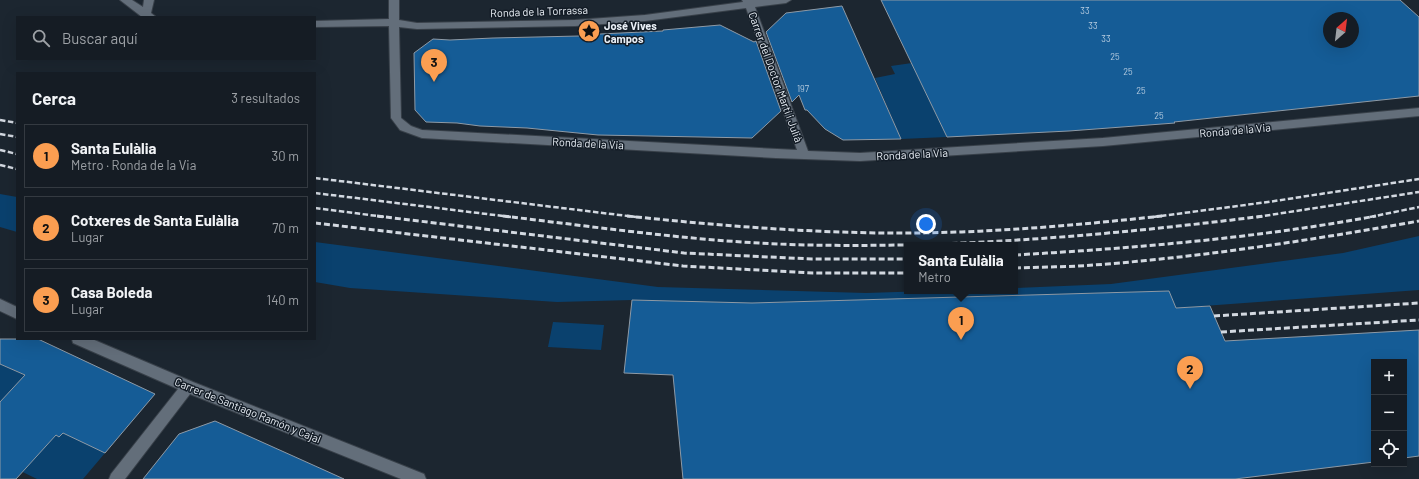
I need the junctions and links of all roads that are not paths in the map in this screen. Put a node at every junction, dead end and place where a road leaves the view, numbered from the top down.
1 (125, 0) edge
2 (149, 0) edge
3 (394, 0) edge
4 (786, 0) edge
5 (748, 3) edge
6 (149, 16) edge
7 (394, 22) junction
8 (316, 24) edge
9 (1419, 112) edge
10 (804, 155) junction
11 (0, 305) edge
12 (16, 313) edge
13 (80, 340) edge
14 (188, 387) junction
15 (116, 479) edge
16 (419, 479) edge

1 - 6 street
2 - 6 street
3 - 7 street
4 - 5 street, Ronda de la Torrassa
5 - 7 street, Ronda de la Torrassa
5 - 10 street, Carrer del Doctor Martí i Julià
7 - 8 street, Ronda de la Torrassa
7 - 10 street, Ronda de la Via
9 - 10 street, Ronda de la Via
11 - 12 street
13 - 14 street, Carrer de Santiago Ramón y Cajal
14 - 15 street
14 - 16 street, Carrer de Santiago Ramón y Cajal

